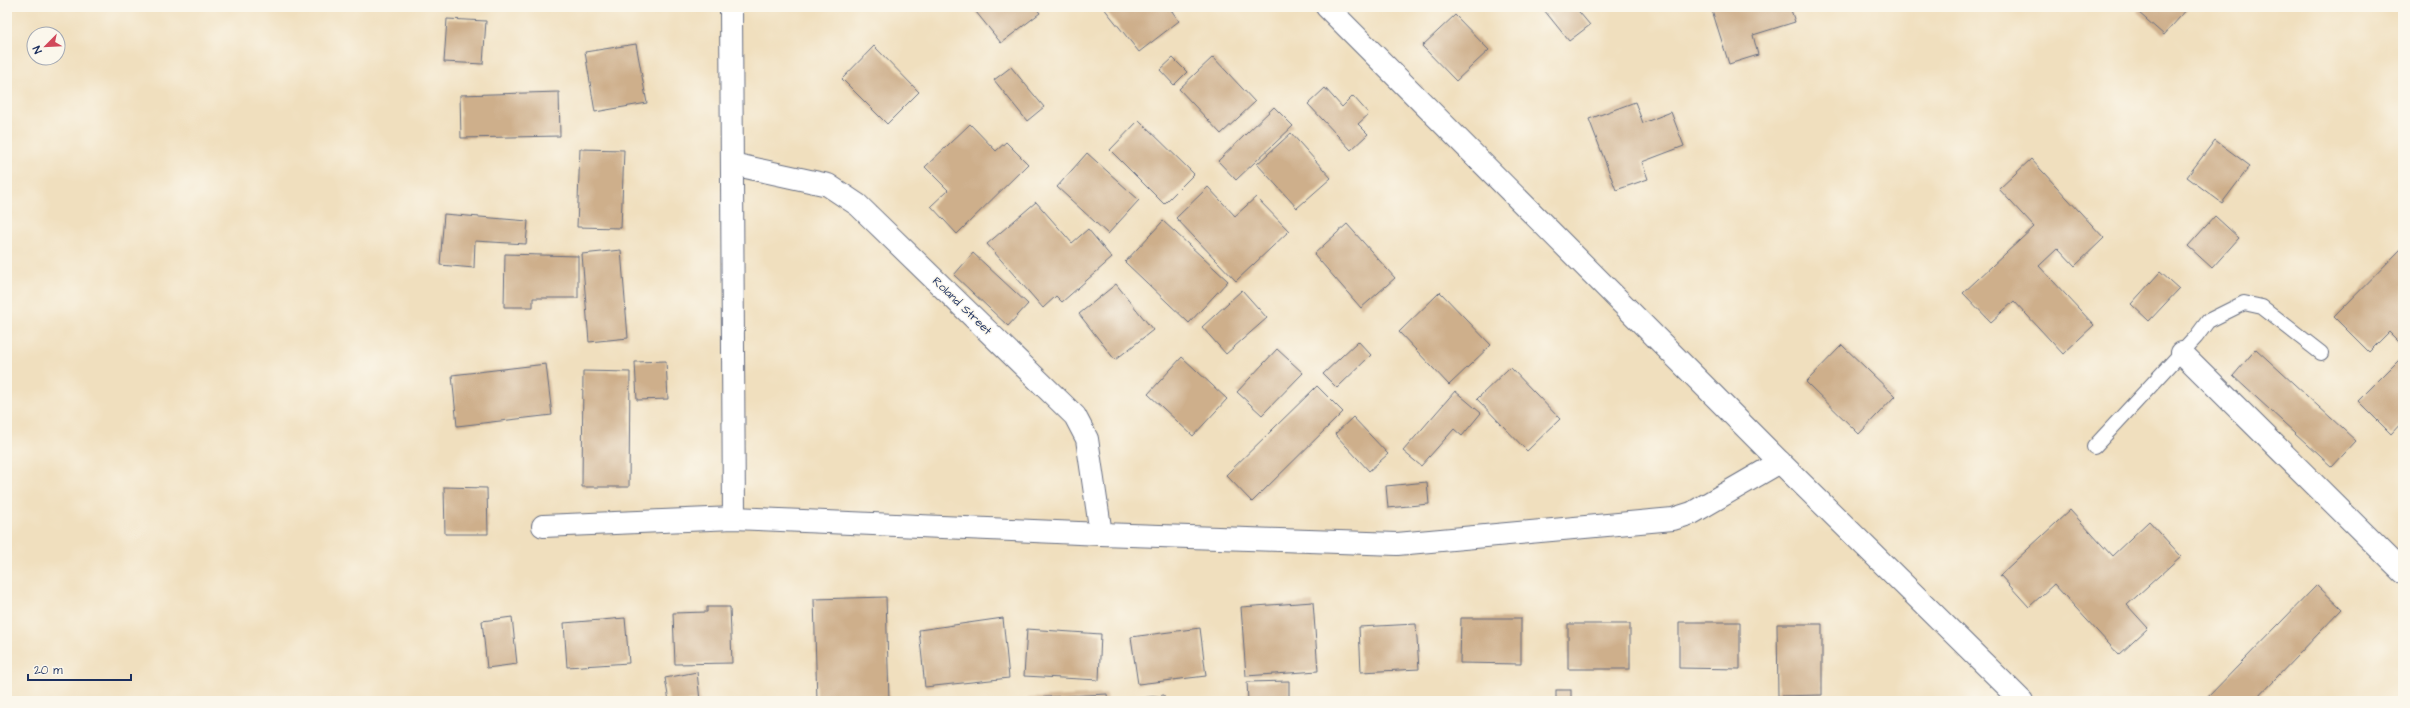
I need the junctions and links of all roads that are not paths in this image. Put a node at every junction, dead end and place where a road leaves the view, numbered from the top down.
1 (731, 7) edge
2 (1327, 7) edge
3 (732, 164) junction
4 (2182, 353) junction
5 (2321, 353) dead end
6 (2094, 448) dead end
7 (1780, 462) junction
8 (734, 518) junction
9 (543, 526) dead end
10 (1101, 534) junction
11 (2403, 572) edge
12 (2022, 701) edge

1 - 3 street
2 - 7 street
3 - 8 street
3 - 10 street, Roland Street
4 - 5 lane
4 - 6 lane
4 - 11 street
7 - 10 street
7 - 12 street
8 - 9 street
8 - 10 street

